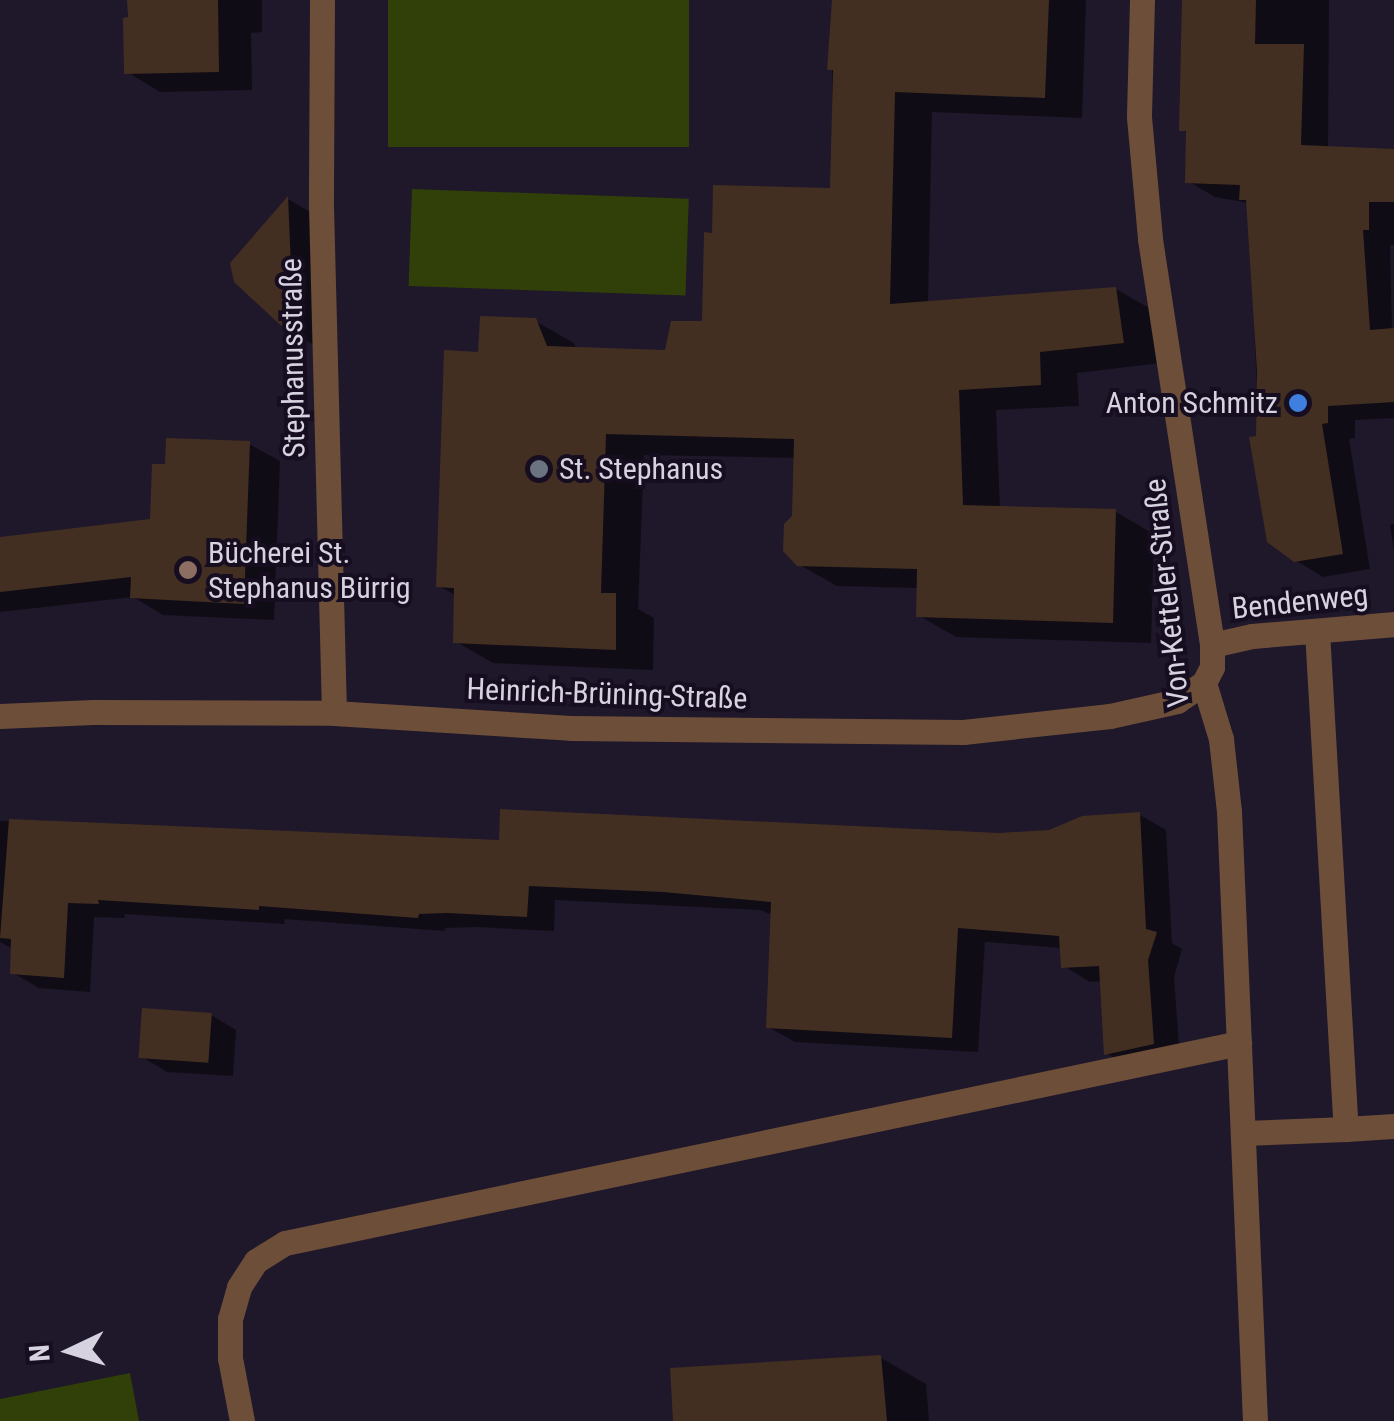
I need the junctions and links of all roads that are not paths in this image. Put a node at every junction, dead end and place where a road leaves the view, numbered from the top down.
1 (322, 0) edge
2 (1142, 0) edge
3 (1394, 624) edge
4 (1316, 631) junction
5 (1212, 644) junction
6 (1204, 683) junction
7 (334, 714) junction
8 (0, 716) edge
9 (1239, 1044) junction
10 (1394, 1126) edge
11 (1346, 1129) junction
12 (1243, 1133) junction
13 (242, 1421) edge
14 (1255, 1421) edge

1 - 7 street, Stephanusstraße
2 - 5 street, Von-Ketteler-Straße
3 - 4 street, Bendenweg
4 - 5 street, Bendenweg
4 - 11 street
5 - 6 street, Von-Ketteler-Straße
6 - 7 street, Heinrich-Brüning-Straße
6 - 9 street, Von-Ketteler-Straße
7 - 8 street, Heinrich-Brüning-Straße
9 - 12 street, Von-Ketteler-Straße
9 - 13 street
10 - 11 street
11 - 12 street
12 - 14 street, Von-Ketteler-Straße

